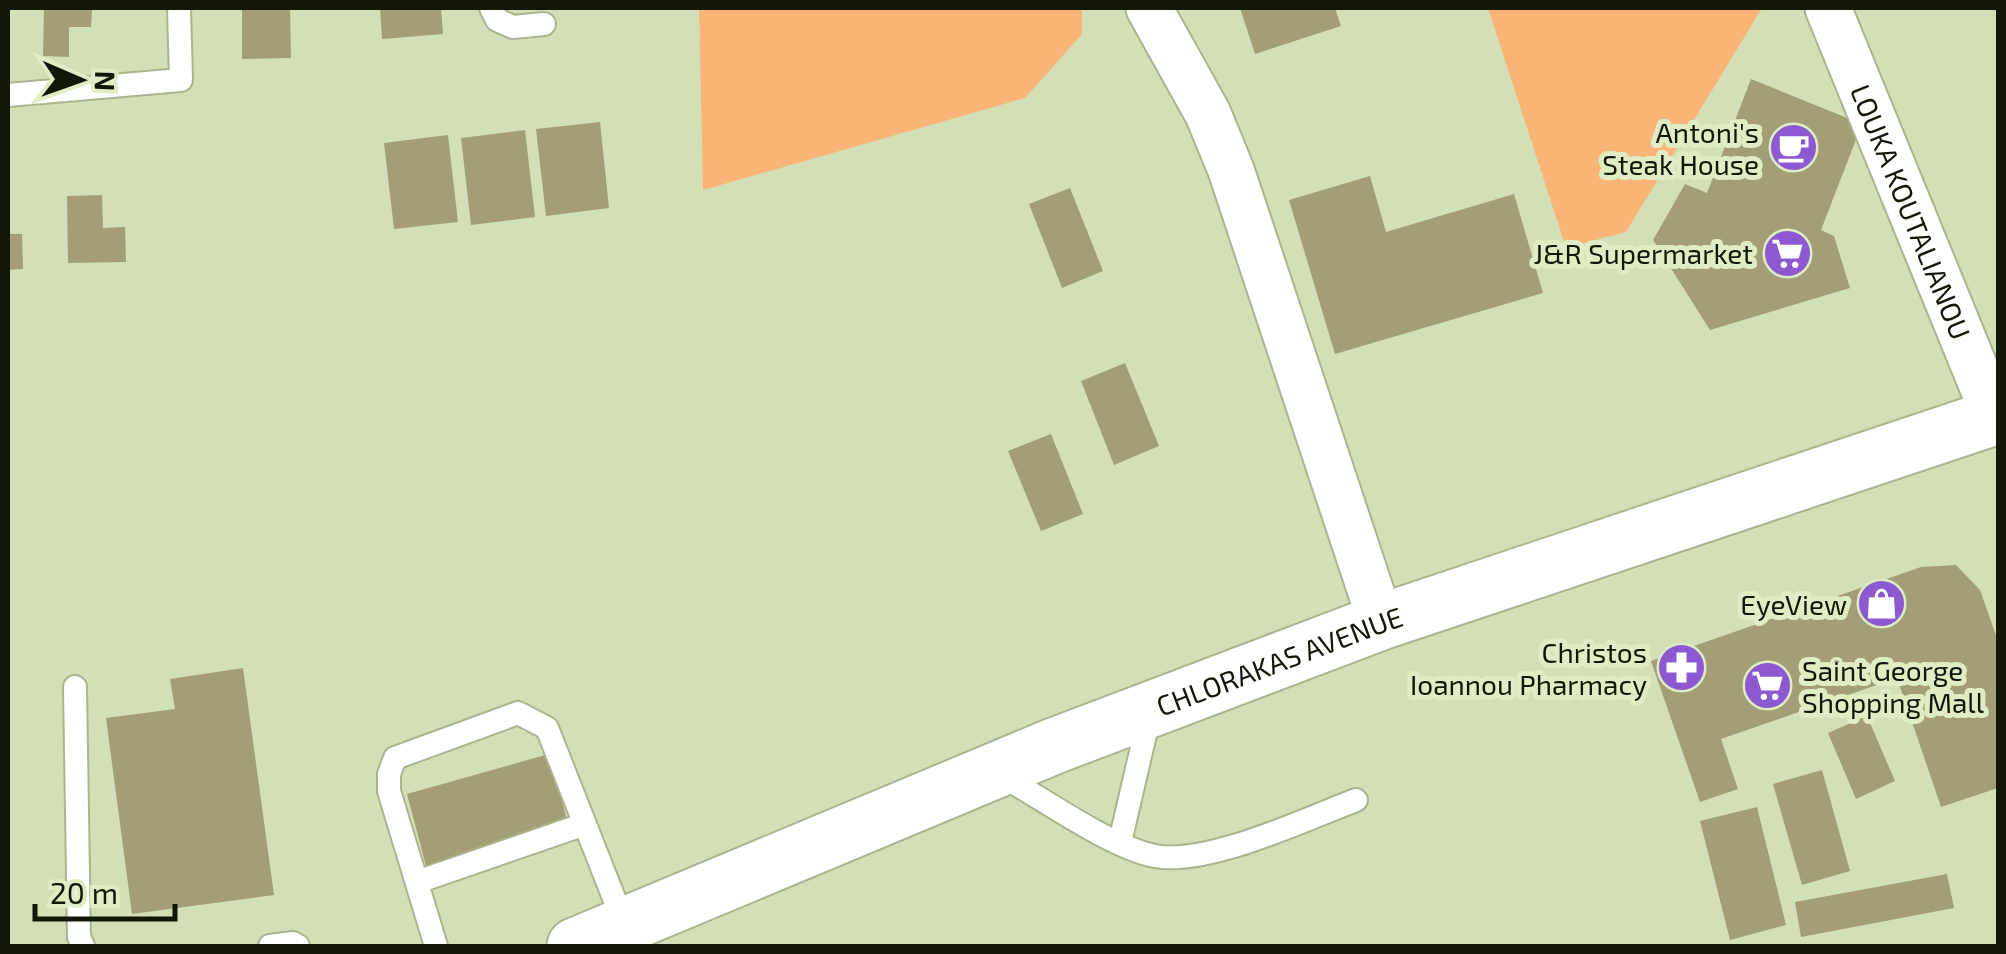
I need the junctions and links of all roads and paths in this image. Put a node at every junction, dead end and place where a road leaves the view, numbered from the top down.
1 (179, 8) edge
2 (491, 8) edge
3 (1149, 8) edge
4 (1828, 8) edge
5 (544, 24) dead end
6 (8, 95) edge
7 (1997, 419) edge
8 (1381, 622) junction
9 (75, 687) dead end
10 (1151, 709) junction
11 (994, 771) junction
12 (1356, 800) dead end
13 (584, 824) junction
14 (1120, 842) junction
15 (417, 882) junction
16 (624, 926) junction
17 (83, 946) edge
18 (270, 946) edge
19 (298, 946) edge
20 (436, 946) edge
21 (575, 946) edge

1 - 6 lane
2 - 5 lane
3 - 8 street
4 - 7 street, LOUKA KOUTALIANOU
7 - 8 main road, CHLORAKAS AVENUE
8 - 10 main road, CHLORAKAS AVENUE
9 - 17 lane
10 - 11 main road, CHLORAKAS AVENUE
10 - 14 lane
11 - 14 lane
11 - 16 main road, CHLORAKAS AVENUE
12 - 14 lane
13 - 15 lane
13 - 15 lane
13 - 16 lane
15 - 20 lane
16 - 21 main road, CHLORAKAS AVENUE
18 - 19 lane

